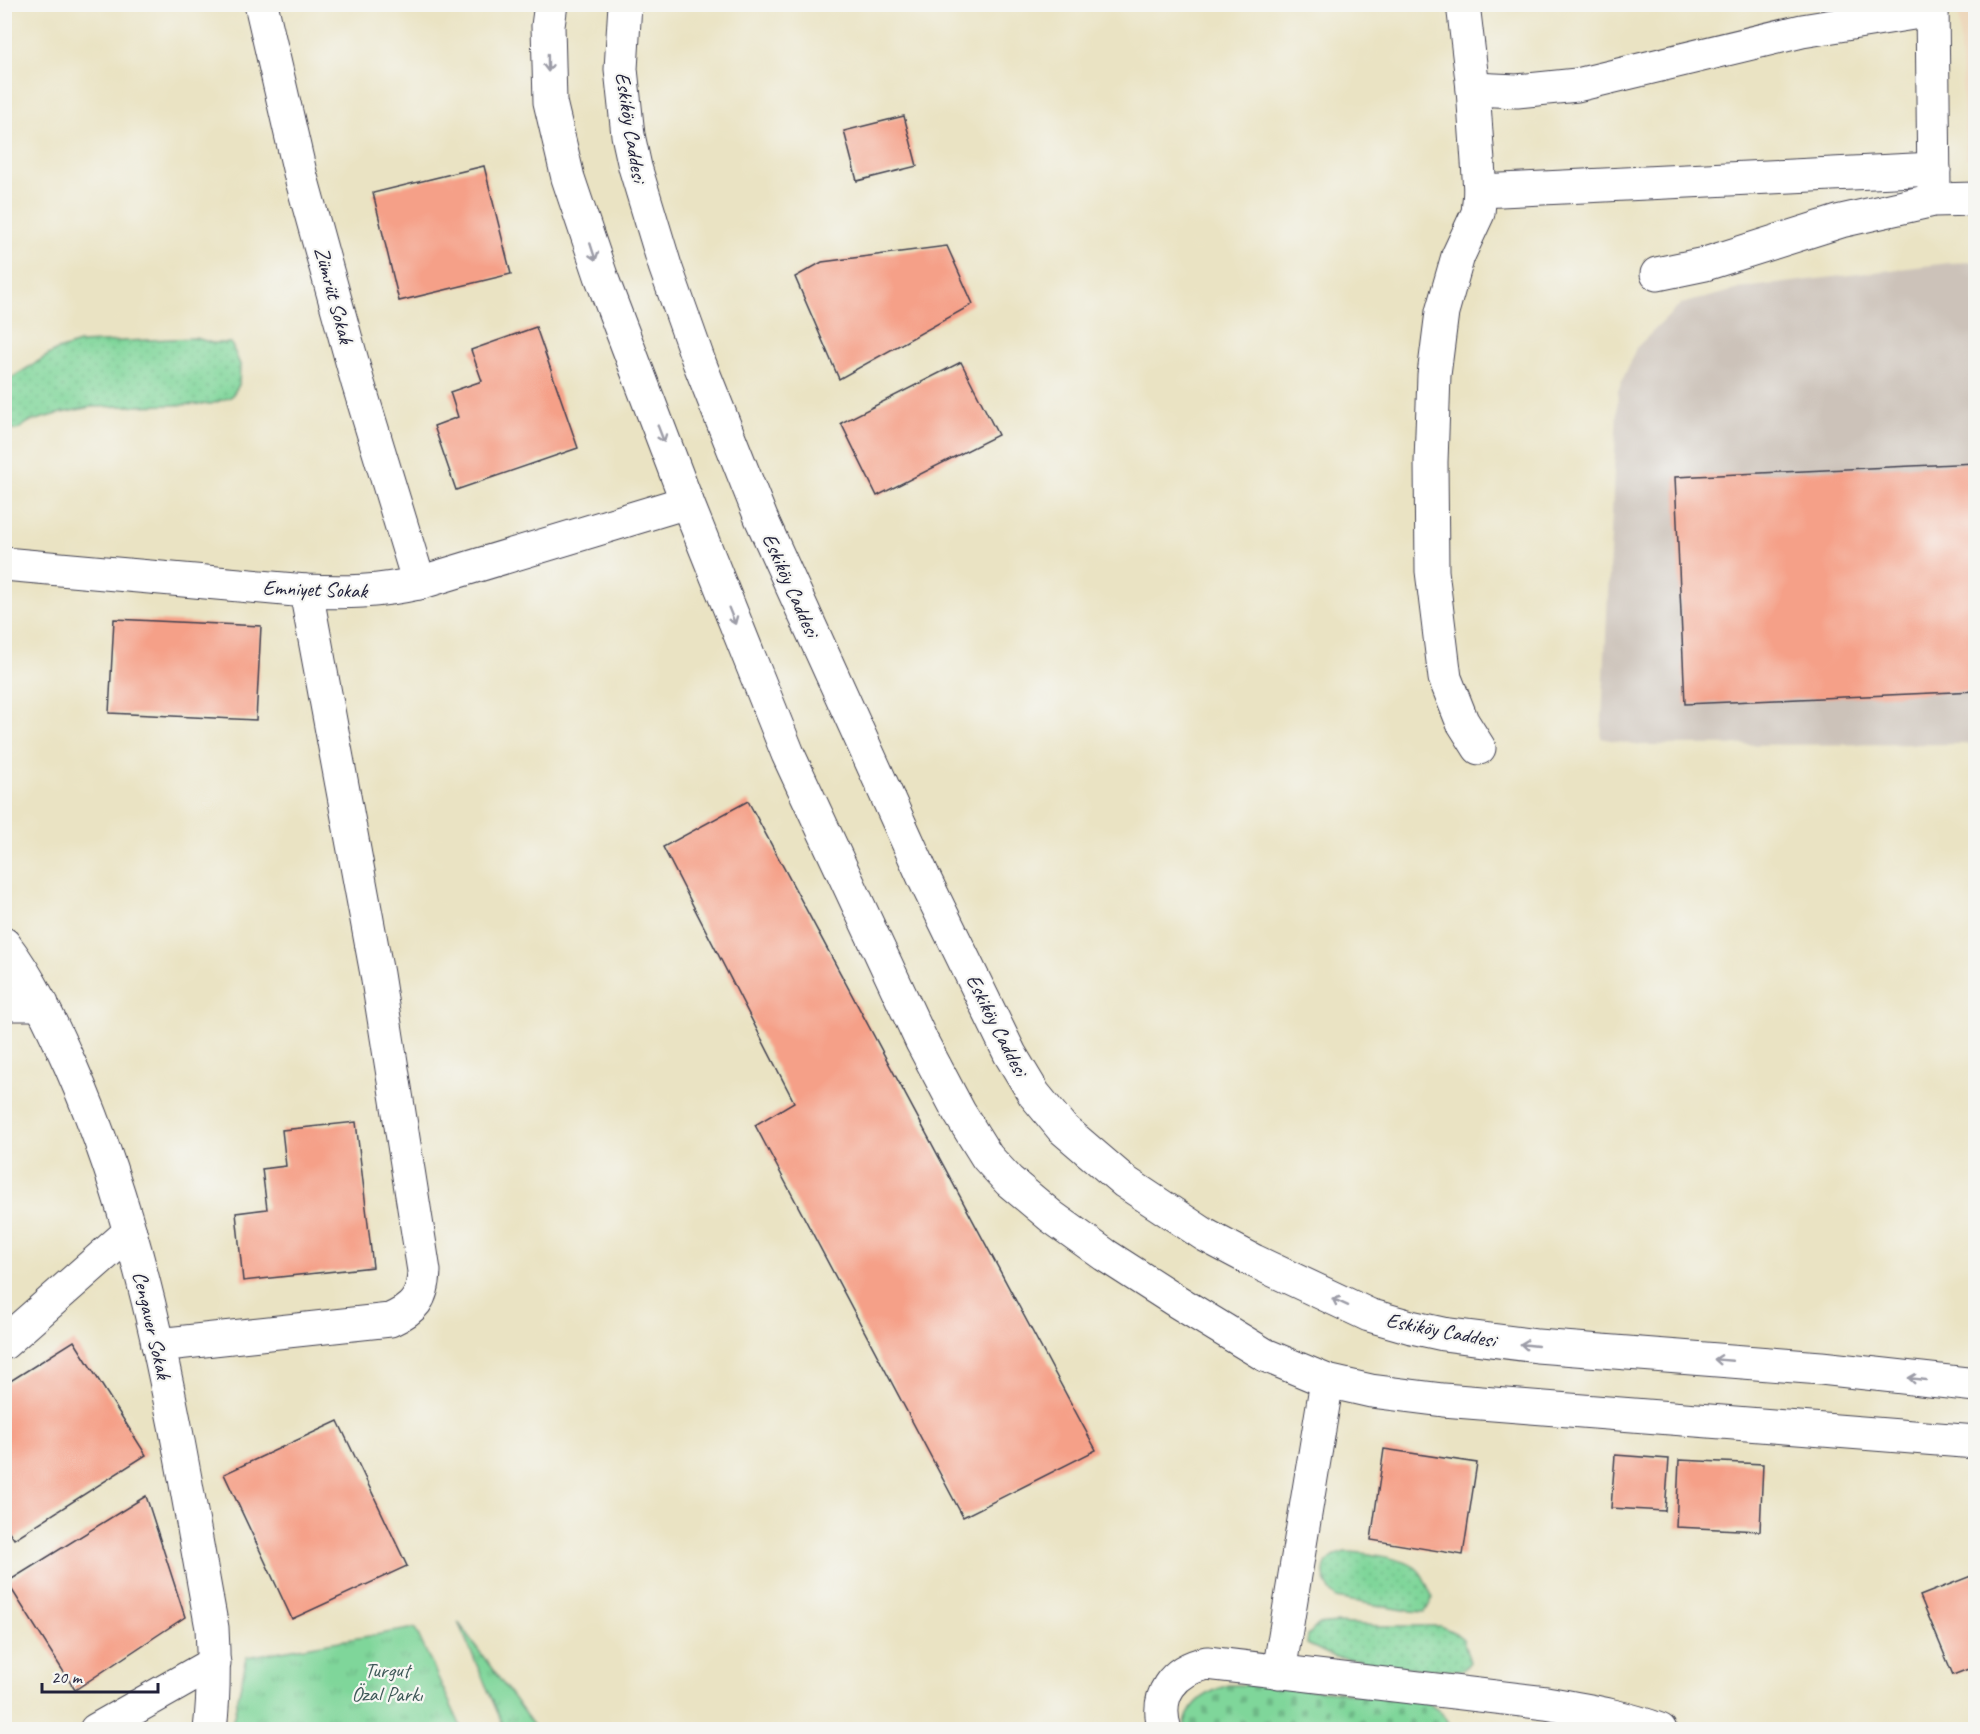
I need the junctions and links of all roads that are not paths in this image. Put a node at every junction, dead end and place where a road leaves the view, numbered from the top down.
1 (261, 4) edge
2 (551, 4) edge
3 (625, 4) edge
4 (1463, 4) edge
5 (1932, 7) edge
6 (1473, 89) junction
7 (1934, 184) junction
8 (1480, 191) junction
9 (1976, 199) edge
10 (1657, 274) dead end
11 (687, 502) junction
12 (4, 564) edge
13 (419, 583) junction
14 (306, 591) junction
15 (1479, 748) dead end
16 (4, 944) edge
17 (4, 1004) edge
18 (42, 1004) junction
19 (130, 1232) junction
20 (4, 1342) edge
21 (158, 1345) junction
22 (1327, 1381) junction
23 (1976, 1385) edge
24 (1976, 1442) edge
25 (214, 1663) junction
26 (1278, 1672) junction
27 (96, 1730) edge
28 (210, 1730) edge
29 (1166, 1730) edge
30 (1660, 1730) edge

1 - 13 street, Zümrüt Sokak
2 -> 11 street
23 -> 3 street, Eskiköy Caddesi
4 - 6 street
5 - 6 street
5 - 7 street
6 - 8 street
7 - 8 street
7 - 9 street
7 - 10 street
8 - 15 street
11 - 13 street, Emniyet Sokak
11 -> 22 street
12 - 14 street, Emniyet Sokak
13 - 14 street, Emniyet Sokak
14 - 21 street
16 - 18 street, Cengaver Sokak
17 - 18 street
18 - 19 street, Cengaver Sokak
19 - 20 street
19 - 21 street, Cengaver Sokak
21 - 25 street, Cengaver Sokak
22 - 24 street
22 - 26 street
25 - 27 street
25 - 28 street, Cengaver Sokak
26 - 29 street
26 - 30 street

